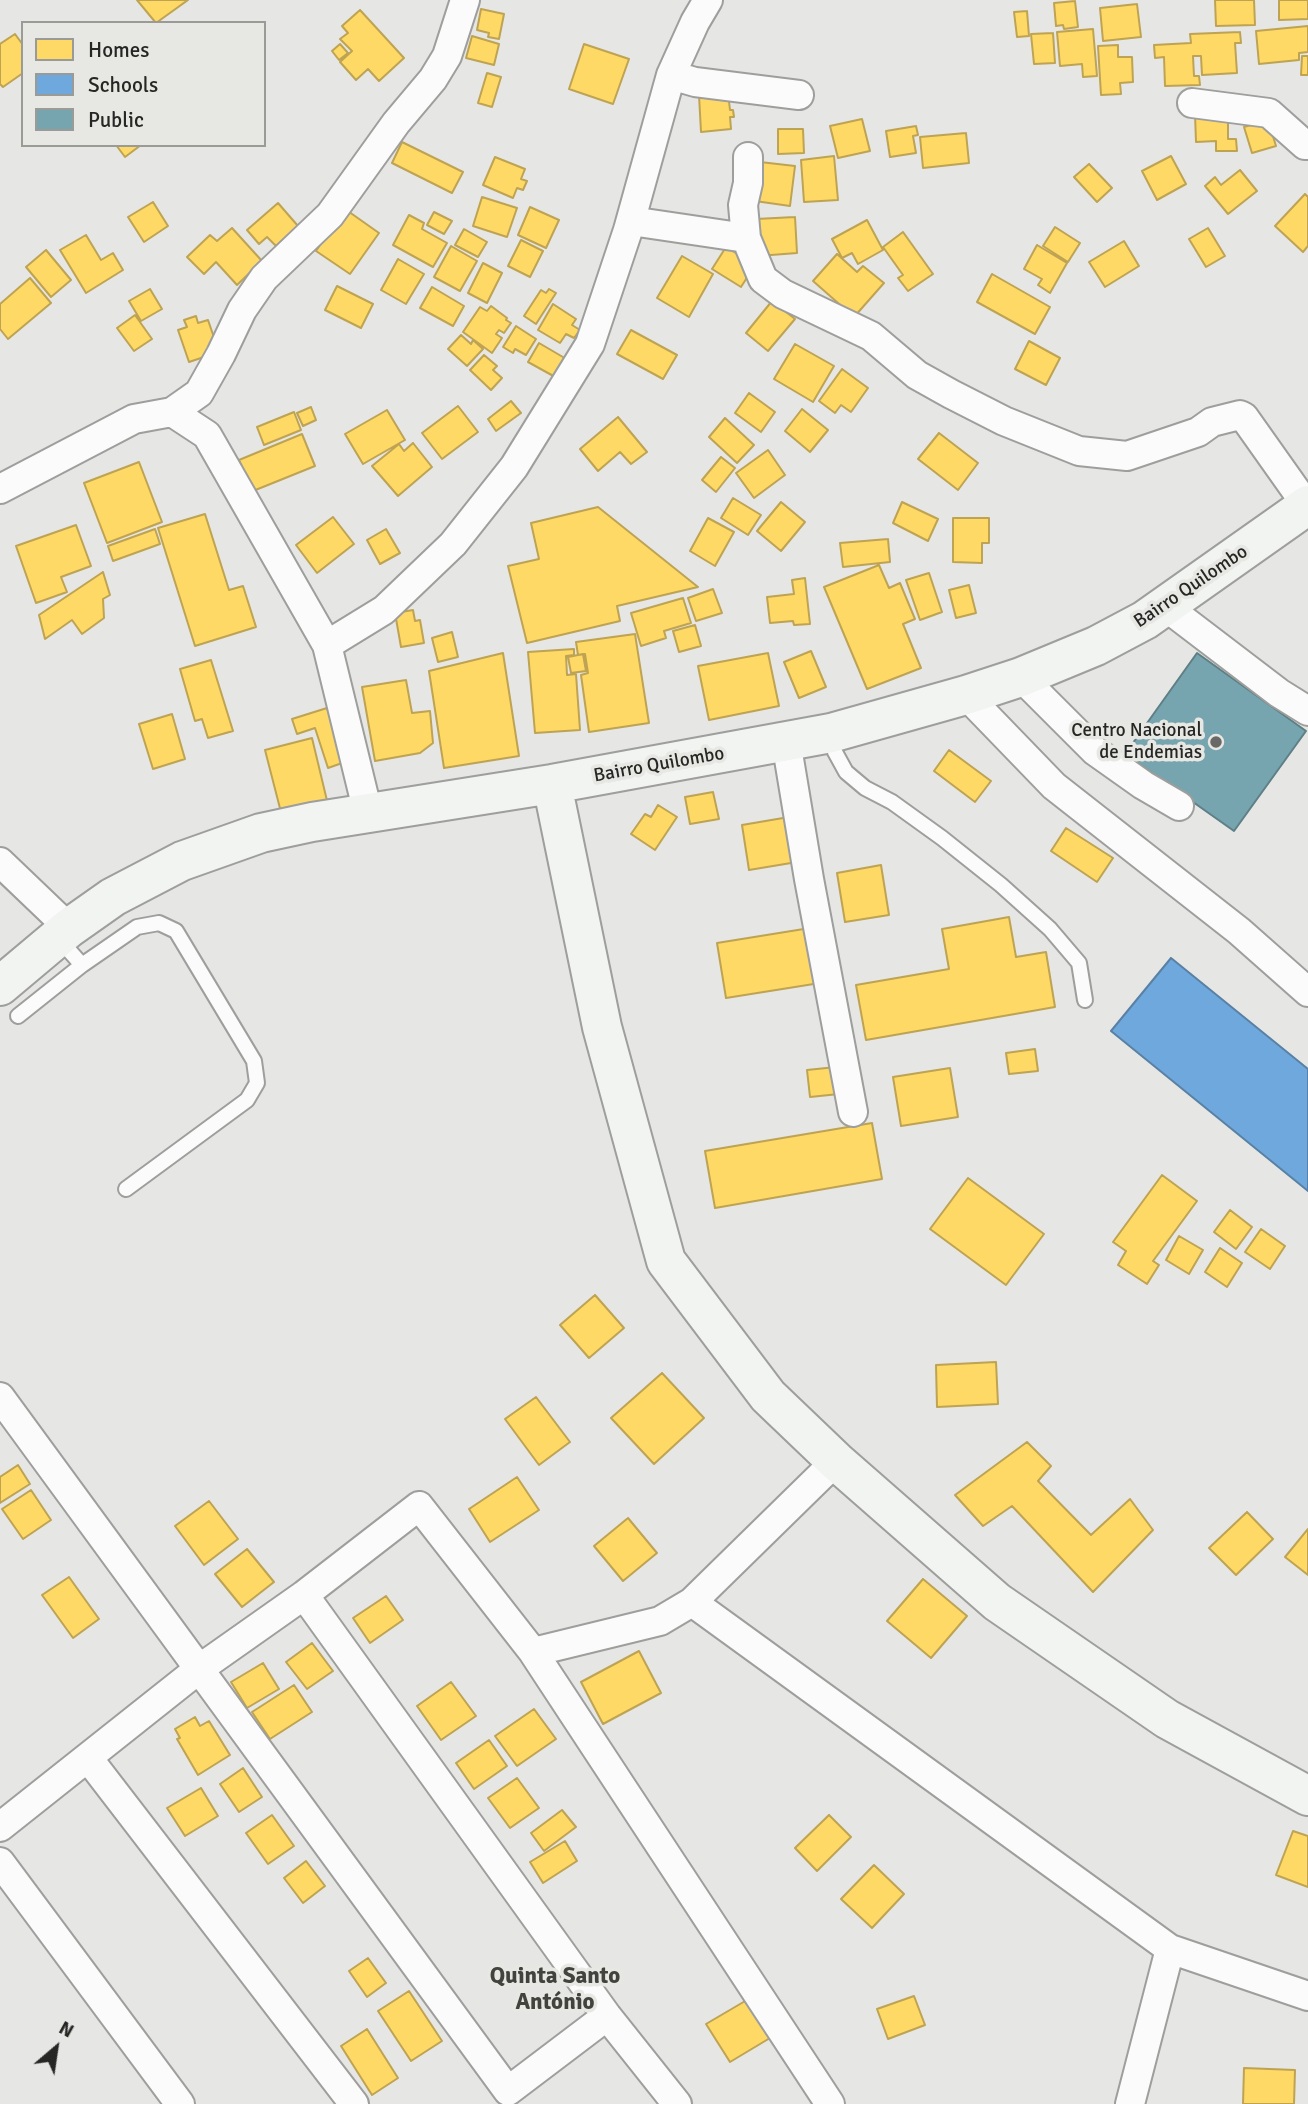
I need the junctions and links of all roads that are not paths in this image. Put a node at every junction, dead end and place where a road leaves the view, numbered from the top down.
1 (465, 0) edge
2 (708, 0) edge
3 (671, 75) junction
4 (799, 95) dead end
5 (1192, 103) dead end
6 (1308, 145) edge
7 (748, 157) dead end
8 (631, 221) junction
9 (746, 238) junction
10 (172, 412) junction
11 (0, 489) edge
12 (1308, 506) edge
13 (1165, 606) junction
14 (327, 645) junction
15 (1021, 677) junction
16 (966, 695) junction
17 (1308, 711) edge
18 (831, 733) junction
19 (786, 741) junction
20 (552, 784) junction
21 (1179, 806) dead end
22 (368, 813) junction
23 (0, 862) edge
24 (63, 932) junction
25 (82, 965) junction
26 (7, 985) edge
27 (1308, 992) edge
28 (1085, 1000) dead end
29 (853, 1112) dead end
30 (126, 1189) dead end
31 (0, 1397) edge
32 (836, 1461) junction
33 (304, 1595) junction
34 (692, 1602) junction
35 (533, 1652) junction
36 (199, 1669) junction
37 (88, 1758) junction
38 (1308, 1796) edge
39 (0, 1827) edge
40 (0, 1861) edge
41 (1170, 1949) junction
42 (1308, 1996) edge
43 (607, 2016) junction
44 (500, 2097) edge
45 (180, 2104) edge
46 (354, 2104) edge
47 (677, 2104) edge
48 (830, 2104) edge
49 (1130, 2104) edge

1 - 10 street
2 - 3 street
3 - 4 street
3 - 8 street
5 - 6 street
7 - 9 street
8 - 9 street
8 - 14 street
9 - 12 street
10 - 11 street
10 - 14 street
12 - 13 street, Bairro Quilombo
13 - 15 street, Bairro Quilombo
13 - 17 street
14 - 22 street
15 - 16 street, Bairro Quilombo
15 - 21 street
16 - 18 street, Bairro Quilombo
16 - 27 street
18 - 19 street, Bairro Quilombo
18 - 28 lane
19 - 20 street, Bairro Quilombo
19 - 29 street
20 - 22 street, Bairro Quilombo
20 - 32 street
22 - 24 street, Bairro Quilombo
23 - 24 street
24 - 25 lane
24 - 26 street, Bairro Quilombo
25 - 26 lane
25 - 30 lane
31 - 36 street
32 - 34 street
32 - 38 street
33 - 35 street
33 - 36 street
33 - 43 street
34 - 35 street
34 - 41 street
35 - 48 street
36 - 37 street
36 - 44 street
37 - 39 street
37 - 46 street
40 - 45 street
41 - 42 street
41 - 49 street
43 - 44 street
43 - 47 street

